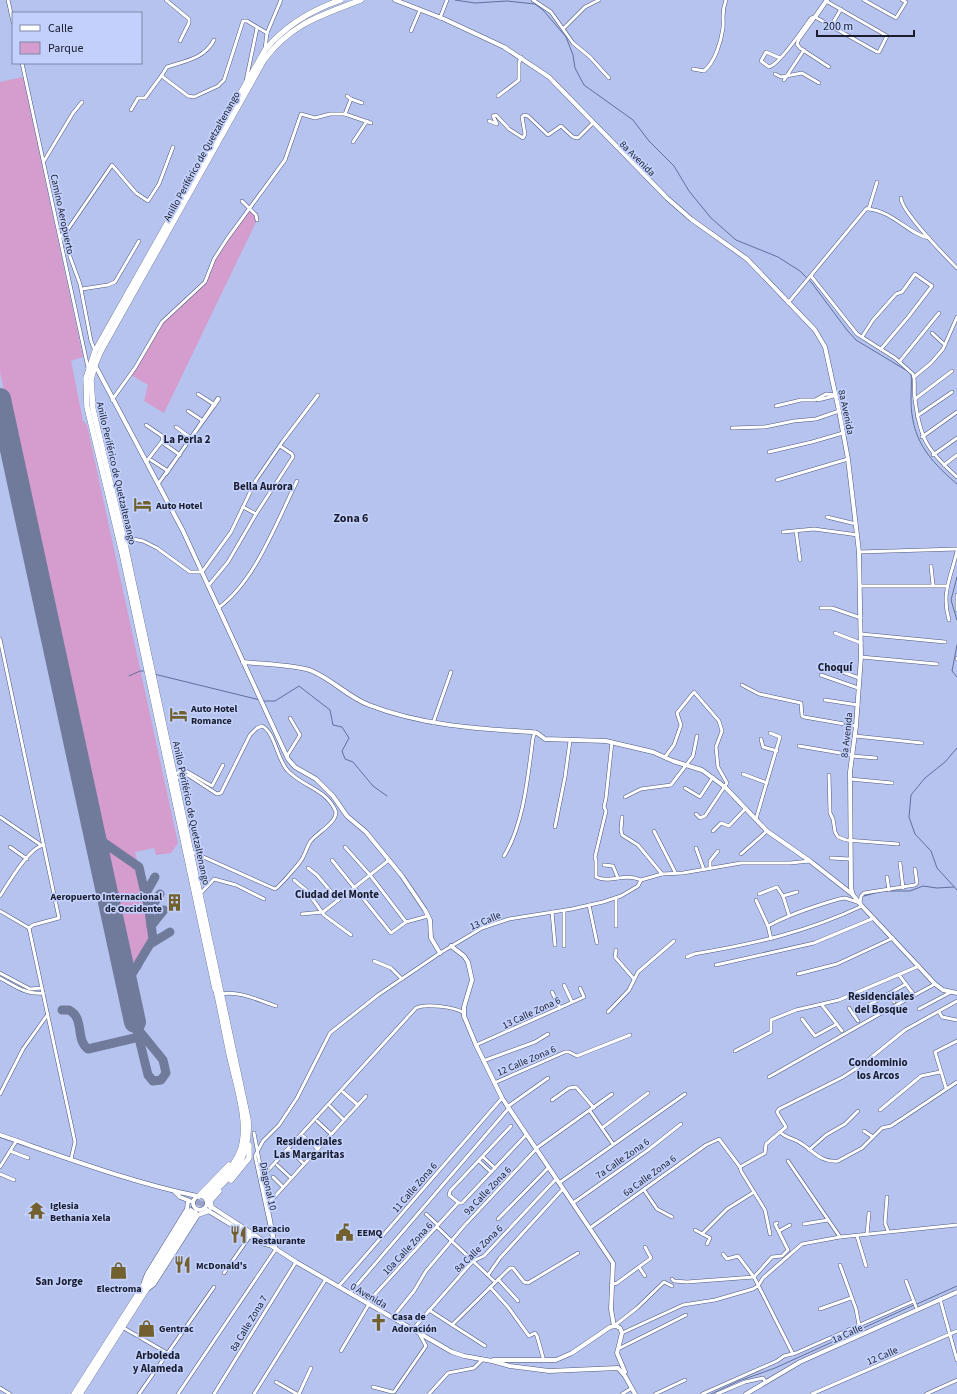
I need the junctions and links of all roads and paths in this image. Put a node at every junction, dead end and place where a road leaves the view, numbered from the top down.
1 (8, 0) edge
2 (166, 0) edge
3 (281, 0) edge
4 (342, 0) edge
5 (362, 0) edge
6 (395, 0) edge
7 (533, 0) edge
8 (599, 0) edge
9 (726, 0) edge
10 (826, 0) edge
11 (864, 0) edge
12 (902, 0) edge
13 (446, 2) edge
14 (420, 10) junction
15 (841, 10) junction
16 (815, 17) junction
17 (12, 18) edge
18 (440, 18) junction
19 (831, 26) junction
20 (257, 28) junction
21 (564, 28) junction
22 (411, 31) dead end
23 (267, 33) junction
24 (180, 40) dead end
25 (214, 40) dead end
26 (265, 50) junction
27 (804, 50) junction
28 (522, 57) junction
29 (780, 58) junction
30 (22, 64) edge
31 (829, 67) dead end
32 (693, 69) dead end
33 (774, 74) dead end
34 (162, 75) junction
35 (787, 75) junction
36 (609, 78) dead end
37 (784, 80) dead end
38 (820, 83) dead end
39 (248, 85) junction
40 (347, 96) dead end
41 (498, 96) dead end
42 (351, 99) junction
43 (82, 102) dead end
44 (362, 104) dead end
45 (130, 110) dead end
46 (345, 114) junction
47 (367, 121) junction
48 (489, 121) dead end
49 (371, 123) dead end
50 (593, 123) junction
51 (353, 142) dead end
52 (173, 147) dead end
53 (209, 150) junction
54 (44, 161) junction
55 (877, 182) dead end
56 (192, 191) junction
57 (901, 198) dead end
58 (242, 201) dead end
59 (249, 208) junction
60 (866, 209) junction
61 (174, 213) junction
62 (257, 220) dead end
63 (61, 236) junction
64 (930, 238) junction
65 (139, 241) dead end
66 (957, 268) edge
67 (811, 277) junction
68 (82, 289) junction
69 (134, 292) junction
70 (788, 303) junction
71 (118, 311) junction
72 (939, 313) dead end
73 (957, 317) edge
74 (932, 332) dead end
75 (862, 337) junction
76 (946, 345) junction
77 (881, 349) junction
78 (95, 351) junction
79 (900, 361) junction
80 (94, 365) junction
81 (88, 369) junction
82 (952, 371) dead end
83 (914, 377) junction
84 (952, 392) dead end
85 (198, 394) dead end
86 (318, 395) dead end
87 (836, 395) junction
88 (914, 398) junction
89 (112, 400) junction
90 (776, 406) dead end
91 (188, 411) dead end
92 (839, 411) junction
93 (957, 412) edge
94 (918, 416) junction
95 (203, 421) junction
96 (146, 425) dead end
97 (176, 427) dead end
98 (732, 428) dead end
99 (843, 432) junction
100 (922, 437) junction
101 (191, 438) junction
102 (957, 438) edge
103 (163, 444) dead end
104 (280, 446) junction
105 (769, 452) dead end
106 (179, 455) junction
107 (933, 455) junction
108 (957, 455) edge
109 (848, 459) junction
110 (151, 460) dead end
111 (146, 462) junction
112 (944, 465) junction
113 (167, 472) junction
114 (957, 477) edge
115 (777, 480) dead end
116 (297, 481) dead end
117 (158, 484) junction
118 (110, 503) junction
119 (243, 507) junction
120 (256, 514) junction
121 (827, 517) dead end
122 (856, 524) junction
123 (796, 531) junction
124 (783, 532) dead end
125 (858, 535) junction
126 (123, 537) junction
127 (957, 550) edge
128 (860, 552) junction
129 (800, 560) dead end
130 (931, 566) dead end
131 (202, 572) junction
132 (933, 585) junction
133 (208, 586) junction
134 (861, 586) junction
135 (947, 586) junction
136 (957, 595) edge
137 (957, 606) edge
138 (217, 608) junction
139 (821, 608) dead end
140 (957, 610) edge
141 (861, 618) junction
142 (949, 620) dead end
143 (835, 633) dead end
144 (861, 634) junction
145 (0, 639) edge
146 (945, 642) dead end
147 (861, 644) junction
148 (861, 656) junction
149 (0, 657) edge
150 (4, 658) junction
151 (243, 662) junction
152 (937, 664) dead end
153 (829, 667) dead end
154 (149, 671) junction
155 (451, 672) dead end
156 (821, 675) dead end
157 (859, 678) junction
158 (742, 685) dead end
159 (858, 688) junction
160 (825, 700) dead end
161 (858, 705) junction
162 (290, 718) dead end
163 (433, 723) junction
164 (856, 726) junction
165 (535, 732) junction
166 (770, 733) dead end
167 (696, 736) dead end
168 (855, 736) junction
169 (761, 739) dead end
170 (570, 741) junction
171 (612, 742) junction
172 (922, 743) dead end
173 (799, 746) dead end
174 (777, 751) junction
175 (286, 756) junction
176 (852, 756) junction
177 (665, 757) junction
178 (876, 758) dead end
179 (223, 765) dead end
180 (686, 765) junction
181 (743, 774) dead end
182 (829, 775) dead end
183 (174, 776) junction
184 (713, 777) junction
185 (850, 778) junction
186 (767, 783) junction
187 (892, 783) dead end
188 (725, 786) junction
189 (685, 788) dead end
190 (625, 797) dead end
191 (746, 808) junction
192 (696, 814) dead end
193 (0, 817) edge
194 (622, 817) dead end
195 (756, 819) junction
196 (556, 827) dead end
197 (767, 830) junction
198 (654, 831) dead end
199 (713, 831) dead end
200 (851, 840) junction
201 (898, 844) dead end
202 (42, 845) junction
203 (10, 847) dead end
204 (345, 847) dead end
205 (696, 848) dead end
206 (190, 851) junction
207 (718, 851) dead end
208 (741, 854) dead end
209 (504, 856) dead end
210 (831, 858) dead end
211 (27, 859) junction
212 (850, 859) junction
213 (332, 860) dead end
214 (389, 860) junction
215 (810, 861) junction
216 (900, 863) dead end
217 (604, 865) dead end
218 (308, 868) dead end
219 (710, 868) junction
220 (915, 869) dead end
221 (704, 870) junction
222 (675, 872) junction
223 (662, 874) junction
224 (370, 875) junction
225 (618, 878) junction
226 (888, 878) dead end
227 (294, 880) dead end
228 (641, 880) junction
229 (354, 886) junction
230 (903, 888) junction
231 (889, 890) junction
232 (797, 892) dead end
233 (200, 894) junction
234 (759, 894) dead end
235 (853, 895) junction
236 (0, 896) edge
237 (782, 896) junction
238 (616, 898) junction
239 (264, 899) dead end
240 (338, 900) junction
241 (756, 900) dead end
242 (861, 904) junction
243 (589, 905) junction
244 (0, 911) edge
245 (564, 911) junction
246 (323, 912) junction
247 (552, 912) junction
248 (302, 914) dead end
249 (789, 915) junction
250 (428, 916) junction
251 (874, 918) junction
252 (406, 922) junction
253 (616, 926) dead end
254 (768, 926) junction
255 (29, 928) junction
256 (352, 935) dead end
257 (893, 938) junction
258 (771, 939) junction
259 (674, 941) dead end
260 (597, 942) dead end
261 (555, 945) dead end
262 (451, 946) junction
263 (564, 946) dead end
264 (616, 950) dead end
265 (440, 953) junction
266 (687, 957) dead end
267 (209, 960) junction
268 (374, 961) dead end
269 (716, 965) dead end
270 (918, 966) junction
271 (0, 973) edge
272 (798, 974) dead end
273 (899, 975) junction
274 (0, 978) edge
275 (12, 979) junction
276 (402, 979) junction
277 (634, 979) junction
278 (10, 983) junction
279 (906, 984) junction
280 (935, 984) junction
281 (564, 985) dead end
282 (42, 988) junction
283 (580, 988) dead end
284 (216, 989) junction
285 (552, 992) dead end
286 (954, 992) edge
287 (43, 993) junction
288 (222, 994) junction
289 (888, 994) junction
290 (914, 995) junction
291 (957, 1001) edge
292 (572, 1002) junction
293 (894, 1002) dead end
294 (870, 1004) junction
295 (822, 1005) junction
296 (276, 1006) dead end
297 (560, 1008) junction
298 (848, 1008) dead end
299 (919, 1009) dead end
300 (608, 1012) dead end
301 (876, 1012) dead end
302 (939, 1012) junction
303 (464, 1013) junction
304 (48, 1014) junction
305 (853, 1014) junction
306 (802, 1019) dead end
307 (957, 1020) edge
308 (858, 1021) dead end
309 (837, 1024) junction
310 (842, 1031) dead end
311 (548, 1034) dead end
312 (630, 1035) dead end
313 (957, 1040) edge
314 (476, 1045) junction
315 (734, 1051) dead end
316 (483, 1061) junction
317 (940, 1072) junction
318 (769, 1077) dead end
319 (548, 1078) dead end
320 (494, 1082) junction
321 (957, 1082) edge
322 (946, 1088) junction
323 (343, 1092) dead end
324 (648, 1093) dead end
325 (0, 1094) edge
326 (612, 1094) dead end
327 (685, 1094) dead end
328 (366, 1096) dead end
329 (502, 1098) junction
330 (552, 1100) dead end
331 (358, 1105) junction
332 (330, 1106) dead end
333 (508, 1108) junction
334 (594, 1108) junction
335 (880, 1110) dead end
336 (590, 1111) junction
337 (858, 1111) dead end
338 (344, 1120) junction
339 (317, 1121) dead end
340 (681, 1124) dead end
341 (511, 1126) dead end
342 (602, 1128) junction
343 (864, 1131) dead end
344 (780, 1132) junction
345 (254, 1133) dead end
346 (0, 1134) edge
347 (331, 1134) junction
348 (526, 1135) junction
349 (303, 1136) dead end
350 (873, 1137) junction
351 (17, 1140) junction
352 (248, 1140) junction
353 (613, 1144) junction
354 (318, 1149) junction
355 (290, 1150) dead end
356 (537, 1150) junction
357 (809, 1150) junction
358 (10, 1151) junction
359 (257, 1154) junction
360 (483, 1157) junction
361 (28, 1158) dead end
362 (71, 1159) junction
363 (479, 1161) junction
364 (788, 1161) dead end
365 (304, 1164) junction
366 (277, 1165) dead end
367 (0, 1167) edge
368 (740, 1167) junction
369 (495, 1168) junction
370 (548, 1168) junction
371 (491, 1172) junction
372 (0, 1174) edge
373 (273, 1177) dead end
374 (261, 1178) junction
375 (291, 1178) junction
376 (14, 1180) dead end
377 (557, 1182) junction
378 (283, 1187) junction
379 (562, 1190) junction
380 (644, 1190) junction
381 (176, 1192) junction
382 (754, 1192) junction
383 (887, 1197) dead end
384 (188, 1201) junction
385 (205, 1201) junction
386 (459, 1203) junction
387 (573, 1203) junction
388 (267, 1204) junction
389 (193, 1210) junction
390 (869, 1213) dead end
391 (426, 1214) dead end
392 (672, 1217) dead end
393 (498, 1219) dead end
394 (828, 1220) junction
395 (777, 1223) dead end
396 (804, 1224) dead end
397 (957, 1225) edge
398 (438, 1226) junction
399 (790, 1226) dead end
400 (590, 1228) junction
401 (695, 1230) dead end
402 (779, 1231) junction
403 (888, 1231) junction
404 (702, 1234) junction
405 (770, 1234) dead end
406 (867, 1234) junction
407 (250, 1236) junction
408 (857, 1236) junction
409 (840, 1237) junction
410 (453, 1242) junction
411 (707, 1244) dead end
412 (271, 1246) junction
413 (645, 1247) dead end
414 (276, 1249) junction
415 (578, 1253) dead end
416 (723, 1254) dead end
417 (473, 1261) junction
418 (296, 1262) junction
419 (840, 1265) dead end
420 (866, 1266) dead end
421 (638, 1267) junction
422 (224, 1273) dead end
423 (488, 1275) junction
424 (645, 1276) dead end
425 (754, 1277) junction
426 (672, 1278) dead end
427 (326, 1279) junction
428 (497, 1281) junction
429 (906, 1281) dead end
430 (612, 1285) junction
431 (338, 1286) junction
432 (672, 1286) dead end
433 (758, 1286) junction
434 (145, 1287) junction
435 (214, 1287) dead end
436 (490, 1288) junction
437 (957, 1292) edge
438 (350, 1293) junction
439 (851, 1298) junction
440 (940, 1299) junction
441 (518, 1301) dead end
442 (368, 1303) junction
443 (820, 1309) dead end
444 (429, 1310) junction
445 (686, 1315) dead end
446 (393, 1317) junction
447 (452, 1325) junction
448 (860, 1325) junction
449 (614, 1326) junction
450 (122, 1327) junction
451 (413, 1329) junction
452 (957, 1331) edge
453 (420, 1333) junction
454 (622, 1334) junction
455 (950, 1334) junction
456 (485, 1346) dead end
457 (617, 1350) junction
458 (341, 1351) dead end
459 (167, 1354) junction
460 (794, 1354) junction
461 (485, 1360) junction
462 (544, 1360) junction
463 (957, 1360) edge
464 (311, 1368) dead end
465 (625, 1376) junction
466 (685, 1380) dead end
467 (957, 1380) edge
468 (765, 1381) junction
469 (276, 1382) dead end
470 (373, 1387) dead end
471 (0, 1388) edge
472 (632, 1388) junction
473 (10, 1394) edge
474 (74, 1394) edge
475 (80, 1394) edge
476 (139, 1394) edge
477 (178, 1394) edge
478 (214, 1394) edge
479 (254, 1394) edge
480 (298, 1394) edge
481 (429, 1394) edge
482 (622, 1394) edge
483 (635, 1394) edge
484 (654, 1394) edge
485 (702, 1394) edge
486 (717, 1394) edge
487 (746, 1394) edge
488 (812, 1394) edge
489 (926, 1394) edge

1 - 17 street
2 - 24 street
3 - 23 street
4 - 26 highway, Anillo Periférico de Quetzaltenango
5 - 39 highway, Anillo Periférico de Quetzaltenango
6 - 14 street, 8a Avenida
7 - 21 street
8 - 21 street
9 - 32 street
10 - 15 street
10 - 16 street
11 - 12 street
13 - 18 street
14 - 18 street, 8a Avenida
14 - 22 street
15 - 19 street
15 - 19 street
16 - 19 street
16 - 27 street
16 - 29 street
18 - 28 street, 8a Avenida
20 - 23 street
20 - 34 street
20 - 39 street
21 - 36 street
23 - 26 street
25 - 34 street
26 - 39 highway, Anillo Periférico de Quetzaltenango
27 - 31 street
27 - 35 street
28 - 41 street
28 - 50 street, 8a Avenida
29 - 29 street
30 - 54 street, Camino Aeropuerto
33 - 35 street
34 - 45 street
35 - 37 street
35 - 38 street
39 - 53 highway, Anillo Periférico de Quetzaltenango
39 - 56 highway, Anillo Periférico de Quetzaltenango
40 - 42 street
42 - 44 street
42 - 46 street
43 - 54 street
46 - 47 street
46 - 59 street
47 - 49 street
47 - 51 street
48 - 50 street
50 - 70 street, 8a Avenida
52 - 63 street
53 - 56 highway
53 - 61 highway, Anillo Periférico de Quetzaltenango
54 - 63 street, Camino Aeropuerto
55 - 60 street
56 - 69 highway, Anillo Periférico de Quetzaltenango
57 - 64 street
58 - 59 street
59 - 62 street
59 - 89 street
60 - 64 street
60 - 67 street
61 - 69 highway
61 - 71 highway, Anillo Periférico de Quetzaltenango
63 - 68 street
63 - 81 street, Camino Aeropuerto
64 - 66 street
65 - 68 street
67 - 70 street
67 - 75 street
68 - 78 street
69 - 80 highway, Anillo Periférico de Quetzaltenango
70 - 87 street, 8a Avenida
71 - 78 highway, Anillo Periférico de Quetzaltenango
71 - 80 highway
72 - 79 street
73 - 76 street
74 - 76 street
75 - 77 street
75 - 77 street
76 - 83 street
77 - 79 street
78 - 81 highway, Anillo Periférico de Quetzaltenango
79 - 83 street
80 - 89 street
80 - 126 highway, Anillo Periférico de Quetzaltenango
81 - 118 highway, Anillo Periférico de Quetzaltenango
82 - 88 street
83 - 88 street
84 - 94 street
85 - 95 street
86 - 104 street
87 - 90 street
87 - 92 street, 8a Avenida
88 - 94 street
89 - 111 street
91 - 95 street
92 - 98 street
92 - 99 street, 8a Avenida
93 - 100 street
94 - 100 street
95 - 101 street
96 - 111 street
97 - 101 street
99 - 105 street
99 - 109 street, 8a Avenida
100 - 107 street
101 - 106 street
102 - 107 street
103 - 106 street
104 - 119 street
104 - 120 street
106 - 113 street
107 - 112 street
108 - 112 street
109 - 115 street
109 - 122 street, 8a Avenida
110 - 113 street
111 - 117 street
112 - 114 street
113 - 117 street
116 - 138 street
117 - 131 street
118 - 126 highway
118 - 154 highway, Anillo Periférico de Quetzaltenango
119 - 120 street
119 - 131 street
120 - 133 street
121 - 122 street
122 - 125 street, 8a Avenida
123 - 124 street
123 - 125 street
123 - 129 street
125 - 128 street, 8a Avenida
126 - 131 street
126 - 154 highway, Anillo Periférico de Quetzaltenango
127 - 128 street
127 - 135 street
128 - 134 street, 8a Avenida
130 - 132 street
131 - 133 street
132 - 134 street
132 - 135 street
133 - 138 street
134 - 141 street, 8a Avenida
135 - 142 street
136 - 137 street
137 - 140 street
138 - 151 street
139 - 141 street
141 - 144 street, 8a Avenida
143 - 147 street
144 - 146 street
144 - 147 street, 8a Avenida
145 - 150 street
147 - 148 street, 8a Avenida
148 - 152 street
148 - 157 street, 8a Avenida
149 - 150 street
150 - 202 street
151 - 163 street
151 - 175 street
153 - 157 street
154 - 183 highway, Anillo Periférico de Quetzaltenango
154 - 267 highway, Anillo Periférico de Quetzaltenango
155 - 163 street
156 - 159 street
157 - 159 street, 8a Avenida
158 - 164 street
159 - 161 street, 8a Avenida
160 - 161 street
161 - 164 street, 8a Avenida
162 - 175 street
163 - 165 street
164 - 168 street, 8a Avenida
165 - 170 street
165 - 209 street
166 - 174 street
167 - 180 street
168 - 172 street
168 - 176 street, 8a Avenida
169 - 174 street
170 - 171 street
170 - 196 street
171 - 177 street
171 - 225 street
173 - 176 street
174 - 186 street
175 - 214 street
176 - 178 street
176 - 185 street, 8a Avenida
177 - 180 street
177 - 188 street
179 - 183 street
180 - 184 street
180 - 190 street
181 - 186 street
182 - 200 street
183 - 206 highway, Anillo Periférico de Quetzaltenango
183 - 206 street
184 - 188 street
184 - 189 street
185 - 187 street
185 - 200 street, 8a Avenida
186 - 195 street
188 - 191 street
188 - 192 street
191 - 195 street
191 - 199 street
193 - 202 street
194 - 223 street
195 - 197 street
197 - 208 street
197 - 215 street
198 - 222 street
200 - 201 street
200 - 212 street, 8a Avenida
202 - 211 street
202 - 255 street
203 - 211 street
204 - 224 street
205 - 221 street
206 - 233 highway, Anillo Periférico de Quetzaltenango
207 - 219 street
210 - 212 street
211 - 236 street
212 - 235 street, 8a Avenida
213 - 229 street
214 - 224 street
214 - 250 street
215 - 219 street, 13 Calle
215 - 235 street
216 - 230 street
217 - 225 street
218 - 240 street
219 - 221 street, 13 Calle
220 - 230 street
221 - 222 street, 13 Calle
222 - 223 street, 13 Calle
223 - 228 street, 13 Calle
224 - 229 street
224 - 252 street
225 - 228 street
226 - 231 street
227 - 246 street
228 - 238 street, 13 Calle
229 - 240 street
229 - 252 street
230 - 231 street
231 - 242 street
232 - 237 street
233 - 239 street
233 - 288 highway, Anillo Periférico de Quetzaltenango
234 - 237 street
235 - 242 street
237 - 249 street
238 - 243 street, 13 Calle
238 - 253 street
240 - 246 street
241 - 254 street
242 - 249 street
242 - 251 street
242 - 258 street
243 - 245 street, 13 Calle
243 - 260 street
244 - 255 street
245 - 247 street, 13 Calle
245 - 263 street
246 - 248 street
246 - 256 street
247 - 261 street
247 - 262 street, 13 Calle
249 - 254 street
250 - 252 street
250 - 265 street
251 - 257 street
251 - 269 street
254 - 258 street
255 - 282 street
257 - 270 street
257 - 272 street
258 - 266 street
259 - 277 street
262 - 265 street, 13 Calle
262 - 303 street
264 - 277 street
265 - 276 street, 13 Calle
267 - 284 highway, Anillo Periférico de Quetzaltenango
267 - 288 highway
268 - 276 street
270 - 273 street
270 - 280 street
271 - 275 street
273 - 279 street
273 - 295 street
274 - 278 street
275 - 278 street
275 - 282 street
276 - 359 street, 13 Calle
277 - 300 street
278 - 287 street
279 - 289 street
279 - 290 street
280 - 286 street
280 - 290 street
281 - 292 street
282 - 287 street
283 - 292 street, 13 Calle Zona 6
284 - 288 highway
284 - 385 highway, Anillo Periférico de Quetzaltenango
285 - 297 street
286 - 299 street
287 - 304 street
288 - 296 street
288 - 352 highway, Anillo Periférico de Quetzaltenango
289 - 293 street
289 - 294 street
290 - 318 street
291 - 302 street
292 - 297 street, 13 Calle Zona 6
294 - 301 street
294 - 305 street
295 - 309 street
295 - 315 street
297 - 314 street, 13 Calle Zona 6
298 - 305 street
302 - 307 street
302 - 344 street
303 - 314 street
303 - 374 street
304 - 325 street
304 - 362 street
305 - 308 street
306 - 309 street
309 - 310 street
311 - 316 street
312 - 320 street, 12 Calle Zona 6
313 - 317 street
314 - 316 street
316 - 320 street
317 - 322 street
317 - 335 street
319 - 333 street
320 - 329 street
321 - 322 street
322 - 350 street
323 - 331 street
324 - 342 street
326 - 334 street, 9a Calle Zona 6
327 - 353 street, 8a Calle Zona 6
328 - 331 street
329 - 333 street
329 - 431 street, 11 Calle Zona 6
330 - 334 street
331 - 338 street
332 - 338 street
333 - 348 street
333 - 438 street
334 - 336 street, 9a Calle Zona 6
336 - 342 street
336 - 356 street, 9a Calle Zona 6
337 - 357 street
338 - 347 street
339 - 347 street
340 - 387 street, 7a Calle Zona 6
341 - 360 street
342 - 353 street
343 - 350 street
344 - 357 street
344 - 368 street
345 - 359 street, Diagonal 10
346 - 351 street
347 - 354 street
348 - 356 street
348 - 369 street, 10a Calle Zona 6
349 - 354 street
350 - 357 street
351 - 358 street
351 - 362 street
352 - 385 highway, Anillo Periférico de Quetzaltenango
352 - 385 highway
353 - 377 street, 8a Calle Zona 6
354 - 365 street
355 - 365 street
356 - 370 street
356 - 410 street, 9a Calle Zona 6
358 - 361 street
358 - 367 street
359 - 374 street, Diagonal 10
360 - 363 street
360 - 369 street
362 - 381 street
363 - 371 street
363 - 386 street
364 - 394 street
365 - 375 street
366 - 375 street
368 - 380 street, 6a Calle Zona 6
368 - 382 street
369 - 371 street, 10a Calle Zona 6
370 - 377 street
370 - 393 street
371 - 386 street, 10a Calle Zona 6
372 - 376 street
373 - 378 street
374 - 388 street, Diagonal 10
375 - 378 street
377 - 379 street
377 - 417 street, 8a Calle Zona 6
378 - 388 street
379 - 387 street
379 - 423 street
380 - 392 street
380 - 400 street, 6a Calle Zona 6
381 - 384 street
381 - 385 street
382 - 404 street
382 - 405 street
383 - 403 street
384 - 389 street
384 - 434 street
385 - 389 street
385 - 389 street
385 - 407 street
385 - 412 street
385 - 434 street
386 - 398 street, 10a Calle Zona 6
387 - 400 street
388 - 412 street, Diagonal 10
388 - 414 street, Diagonal 10
389 - 434 highway
390 - 406 street
391 - 398 street
394 - 396 street
394 - 409 street
395 - 402 street
397 - 403 street
398 - 410 street
398 - 442 street, 10a Calle Zona 6
399 - 402 street
400 - 430 street
401 - 404 street
402 - 425 street
403 - 406 street
404 - 411 street
406 - 408 street
407 - 412 street
407 - 422 street
408 - 409 street
408 - 420 street
409 - 433 street
410 - 417 street
410 - 446 street, 9a Calle Zona 6
412 - 414 street, 0 Avenida
413 - 421 street
414 - 418 street, 0 Avenida
414 - 477 street
415 - 428 street
416 - 425 street
417 - 423 street
417 - 444 street, 8a Calle Zona 6
418 - 427 street, 0 Avenida
418 - 478 street, 8a Calle Zona 7
419 - 439 street
421 - 424 street
421 - 430 street
423 - 428 street
425 - 426 street
425 - 433 street
427 - 431 street, 0 Avenida
427 - 479 street
428 - 436 street
428 - 441 street
429 - 448 street
430 - 449 street
431 - 438 street, 0 Avenida
432 - 449 street
433 - 454 street
433 - 460 street
434 - 450 highway
434 - 474 highway
435 - 459 street
436 - 447 street
436 - 462 street
437 - 440 street, 1a Calle
438 - 442 street, 0 Avenida
439 - 443 street
439 - 448 street
440 - 455 street
440 - 468 street, 1a Calle
442 - 446 street, 0 Avenida
442 - 458 street, 10a Calle Zona 6
444 - 447 street
444 - 451 street, 8a Calle Zona 6
445 - 457 street
446 - 451 street, 0 Avenida
447 - 456 street
448 - 460 street
449 - 454 street
449 - 462 street, 0 Avenida
450 - 459 street
450 - 475 highway
451 - 453 street, 0 Avenida
452 - 455 street, 12 Calle
453 - 461 street, 0 Avenida
453 - 470 street
454 - 457 street
455 - 463 street
455 - 488 street, 12 Calle
457 - 465 street
459 - 476 street
460 - 485 street
461 - 462 street, 0 Avenida
461 - 465 street, 0 Avenida
461 - 481 street
464 - 480 street
465 - 472 street
466 - 484 street
467 - 489 street
468 - 486 street
468 - 487 street, 1a Calle
469 - 480 street
471 - 473 street
472 - 482 street
472 - 483 street

